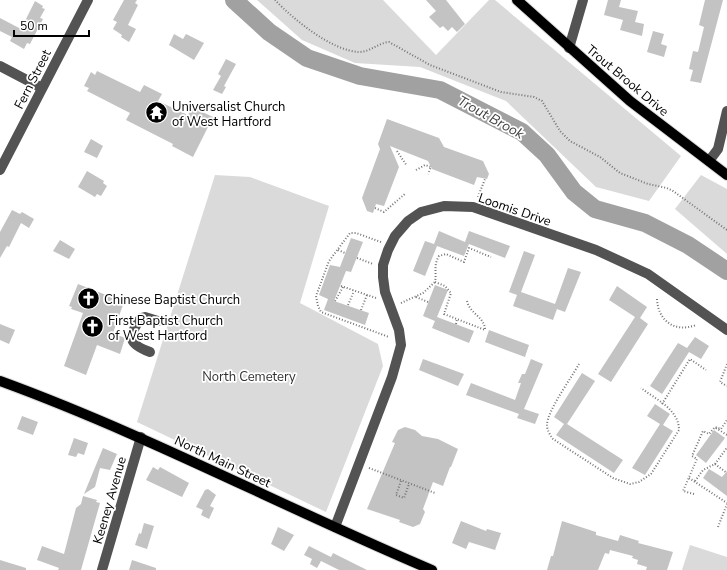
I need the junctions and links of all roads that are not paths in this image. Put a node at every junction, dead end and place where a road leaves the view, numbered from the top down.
1 (88, 0) edge
2 (518, 0) edge
3 (583, 0) edge
4 (569, 48) junction
5 (0, 66) edge
6 (42, 88) junction
7 (727, 111) edge
8 (708, 162) junction
9 (0, 170) edge
10 (727, 174) edge
11 (158, 321) dead end
12 (727, 330) edge
13 (150, 352) dead end
14 (0, 381) edge
15 (141, 437) junction
16 (335, 527) junction
17 (102, 570) edge
18 (432, 570) edge

1 - 6 street, Fern Street
2 - 4 main road, Trout Brook Drive
3 - 4 street
4 - 8 main road, Trout Brook Drive
5 - 6 street
6 - 9 street, Fern Street
7 - 8 street
8 - 10 main road, Trout Brook Drive
11 - 13 street
12 - 16 street, Loomis Drive
14 - 15 main road, North Main Street
15 - 16 main road, North Main Street
15 - 17 street, Keeney Avenue
16 - 18 main road, North Main Street

